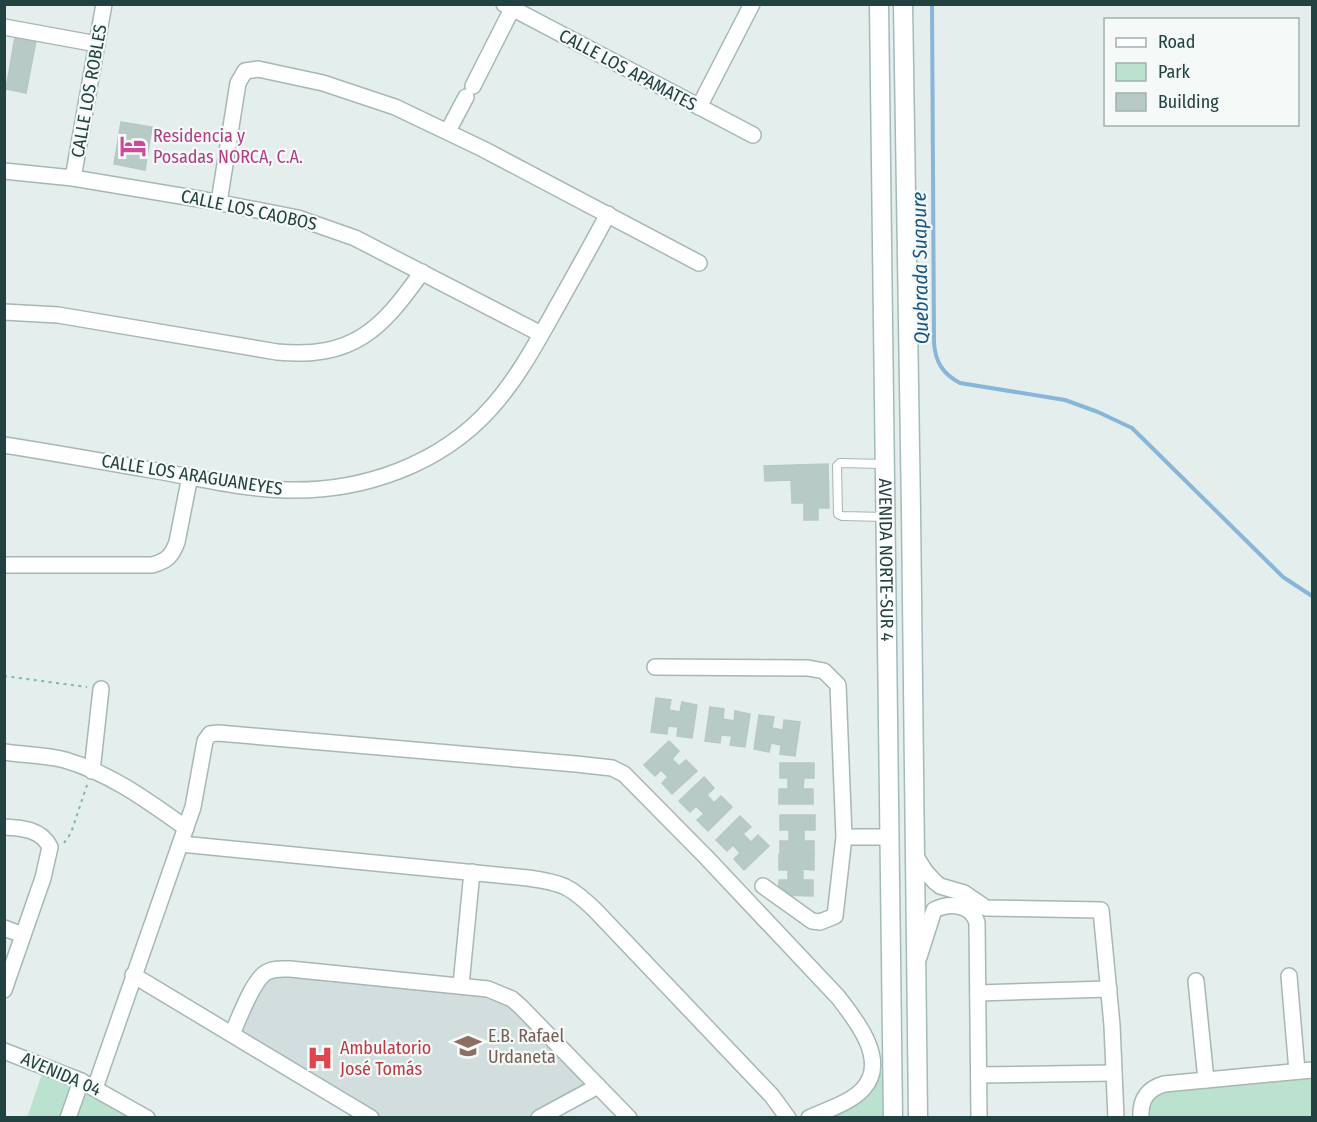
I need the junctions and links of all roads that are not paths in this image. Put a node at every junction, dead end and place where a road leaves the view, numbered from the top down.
1 (104, 4) edge
2 (752, 4) edge
3 (879, 4) edge
4 (903, 4) edge
5 (508, 7) edge
6 (4, 27) edge
7 (97, 44) junction
8 (699, 107) junction
9 (448, 131) junction
10 (753, 135) dead end
11 (4, 171) edge
12 (73, 178) junction
13 (219, 202) junction
14 (608, 214) junction
15 (699, 263) dead end
16 (422, 272) junction
17 (4, 312) edge
18 (541, 334) junction
19 (4, 445) edge
20 (886, 464) junction
21 (190, 476) junction
22 (886, 517) junction
23 (4, 565) edge
24 (655, 667) dead end
25 (101, 689) road end
26 (4, 753) edge
27 (92, 771) junction
28 (4, 827) edge
29 (186, 828) junction
30 (844, 837) junction
31 (890, 837) junction
32 (181, 844) junction
33 (915, 855) junction
34 (472, 872) junction
35 (935, 882) junction
36 (763, 886) dead end
37 (964, 899) junction
38 (934, 910) junction
39 (4, 928) edge
40 (23, 935) junction
41 (916, 969) junction
42 (134, 975) junction
43 (1289, 976) dead end
44 (1196, 981) dead end
45 (461, 986) junction
46 (1108, 989) junction
47 (4, 990) edge
48 (978, 993) junction
49 (232, 1034) junction
50 (4, 1051) edge
51 (893, 1069) junction
52 (1305, 1070) edge
53 (1114, 1073) junction
54 (979, 1076) junction
55 (870, 1077) junction
56 (1206, 1080) junction
57 (88, 1084) junction
58 (598, 1086) junction
59 (68, 1118) edge
60 (147, 1118) edge
61 (371, 1118) edge
62 (539, 1118) edge
63 (629, 1118) edge
64 (788, 1118) edge
65 (809, 1118) edge
66 (893, 1118) edge
67 (918, 1118) edge
68 (979, 1118) edge
69 (1116, 1118) edge
70 (1141, 1118) edge

1 - 7 street, CALLE LOS ROBLES
2 - 8 street
3 - 20 main road, AVENIDA NORTE-SUR 4
4 - 33 main road, AVENIDA NORTE-SUR 4
5 - 8 street, CALLE LOS APAMATES
5 - 9 street
6 - 7 street
7 - 12 street, CALLE LOS ROBLES
8 - 10 street, CALLE LOS APAMATES
9 - 13 street
9 - 14 street
11 - 12 street, CALLE LOS CAOBOS
12 - 13 street, CALLE LOS CAOBOS
13 - 16 street, CALLE LOS CAOBOS
14 - 15 street
14 - 18 street, CALLE LOS ARAGUANEYES
16 - 17 street
16 - 18 street, CALLE LOS CAOBOS
18 - 21 street, CALLE LOS ARAGUANEYES
19 - 21 street, CALLE LOS ARAGUANEYES
20 - 22 main road, AVENIDA NORTE-SUR 4
20 - 22 lane
21 - 23 street
22 - 31 main road, AVENIDA NORTE-SUR 4
24 - 30 street
25 - 27 street
26 - 27 street
27 - 29 street
28 - 40 street
29 - 32 street
29 - 55 street
30 - 31 street
30 - 36 street
31 - 51 main road, AVENIDA NORTE-SUR 4
32 - 34 street
32 - 42 street
33 - 35 street
33 - 41 main road, AVENIDA NORTE-SUR 4
34 - 45 street
34 - 64 street
35 - 37 street
35 - 38 street
37 - 38 street
37 - 46 street
37 - 48 street
38 - 41 street
39 - 40 street
40 - 47 street
41 - 67 main road, AVENIDA NORTE-SUR 4
42 - 49 street
42 - 57 street
43 - 52 street
44 - 56 street
45 - 49 street
45 - 58 street
46 - 48 street
46 - 53 street
48 - 54 street
49 - 61 street
50 - 57 street, AVENIDA 04
51 - 55 street
51 - 66 main road, AVENIDA NORTE-SUR 4
52 - 56 street
53 - 54 street
53 - 69 street
54 - 68 street
55 - 65 street
56 - 70 street
57 - 59 street
57 - 60 street, AVENIDA 04
58 - 62 street
58 - 63 street

